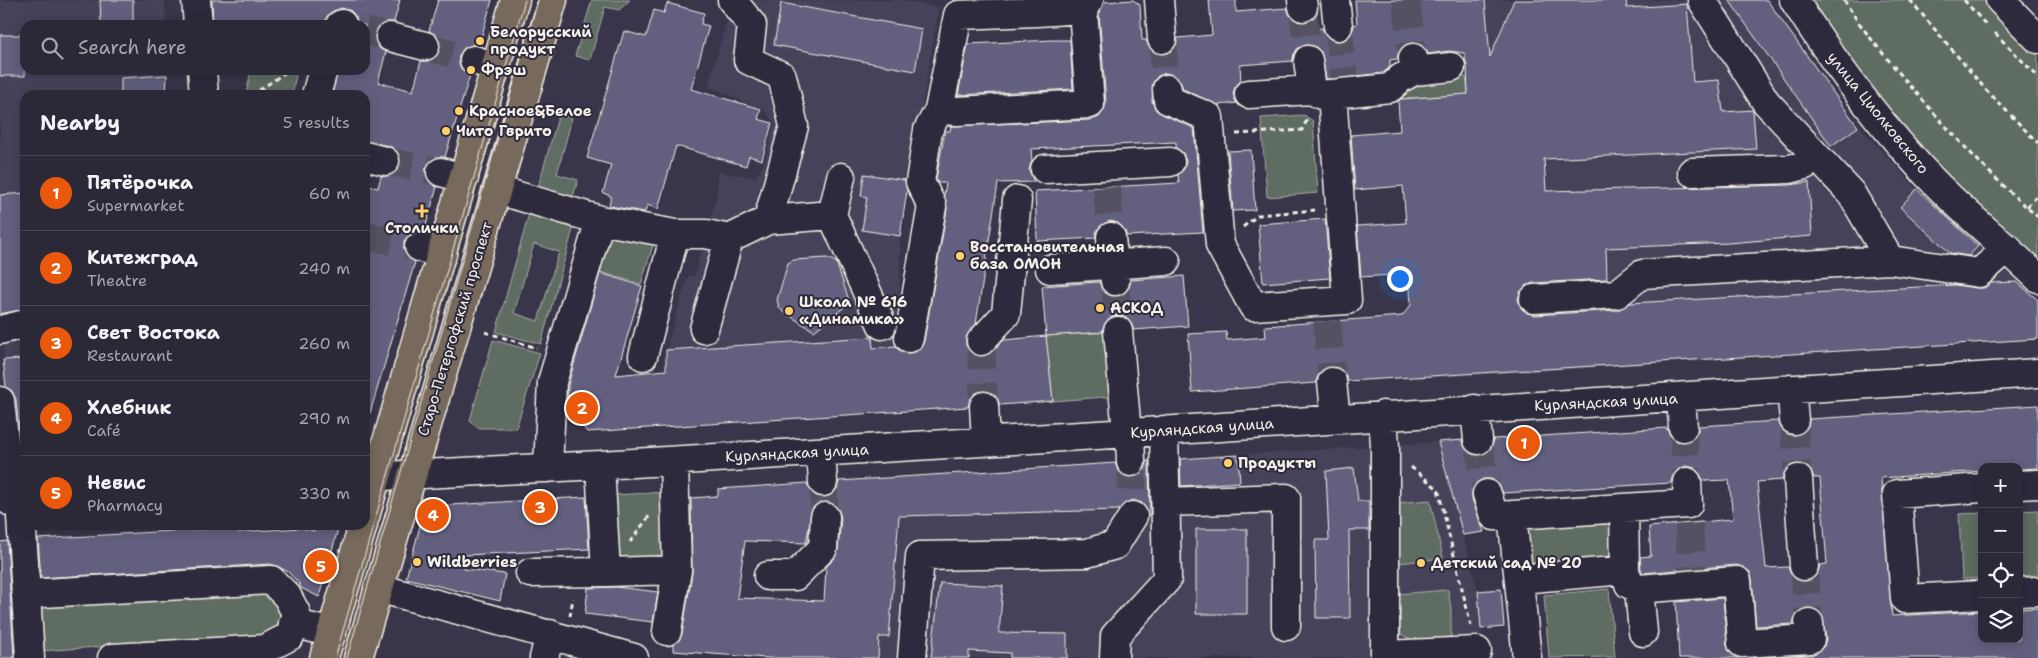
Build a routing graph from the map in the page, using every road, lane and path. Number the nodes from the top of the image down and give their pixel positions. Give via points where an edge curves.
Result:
1 (196, 0) edge
2 (515, 0) edge
3 (553, 0) edge
4 (732, 0) edge
5 (1159, 0) edge
6 (1702, 0) edge
7 (1794, 0) edge
8 (1844, 0) edge
9 (1910, 0) edge
10 (1964, 0) edge
11 (2000, 0) edge
12 (1086, 5) edge
13 (1037, 6) edge
14 (198, 20) edge
15 (390, 38) tunnel mouth
16 (1162, 39) tunnel mouth
17 (2038, 39) edge
18 (425, 46) tunnel mouth
19 (1308, 60) tunnel mouth
20 (1451, 67) dead end
21 (202, 75) edge
22 (282, 75) edge
23 (322, 75) edge
24 (2038, 77) edge
25 (204, 90) edge
26 (259, 90) edge
27 (317, 90) edge
28 (1167, 90) tunnel mouth
29 (1331, 91) junction
30 (1249, 94) dead end
31 (939, 110) junction
32 (1211, 136) junction
33 (2038, 143) edge
34 (1816, 156) junction
35 (1170, 162) dead end
36 (1045, 168) dead end
37 (1692, 172) dead end
38 (841, 177) dead end
39 (497, 190) junction
40 (2038, 195) edge
41 (1017, 200) dead end
42 (2027, 207) junction
43 (1341, 208) junction
44 (832, 215) junction
45 (2038, 217) edge
46 (600, 220) junction
47 (768, 220) junction
48 (675, 234) junction
49 (1111, 237) tunnel mouth
50 (729, 239) junction
51 (1220, 245) junction
52 (2008, 248) junction
53 (1890, 260) junction
54 (1166, 261) dead end
55 (1050, 269) dead end
56 (1114, 273) junction
57 (2038, 278) edge
58 (1534, 299) dead end
59 (20, 325) edge
60 (882, 325) dead end
61 (704, 329) dead end
62 (0, 330) edge
63 (1118, 331) tunnel mouth
64 (486, 332) dead end
65 (910, 338) dead end
66 (981, 341) dead end
67 (560, 355) junction
68 (643, 356) dead end
69 (2038, 373) edge
70 (1332, 382) tunnel mouth
71 (1791, 389) junction
72 (1681, 397) junction
73 (0, 401) edge
74 (984, 406) tunnel mouth
75 (1475, 409) junction
76 (1383, 416) junction
77 (1336, 418) junction
78 (1794, 420) tunnel mouth
79 (1683, 427) tunnel mouth
80 (1164, 430) junction
81 (1128, 433) junction
82 (1478, 440) tunnel mouth
83 (986, 442) junction
84 (1385, 446) junction
85 (821, 452) junction
86 (1131, 462) tunnel mouth
87 (600, 465) junction
88 (548, 468) junction
89 (674, 472) junction
90 (412, 475) junction
91 (371, 477) edge
92 (1798, 479) tunnel mouth
93 (823, 482) tunnel mouth
94 (2038, 484) edge
95 (2023, 485) edge
96 (1978, 488) edge
97 (1487, 494) tunnel mouth
98 (14, 502) edge
99 (1166, 502) junction
100 (1688, 503) dead end
101 (1624, 509) junction
102 (1512, 515) junction
103 (1133, 516) tunnel mouth
104 (825, 517) tunnel mouth
105 (362, 530) edge
106 (1804, 566) tunnel mouth
107 (677, 570) junction
108 (595, 572) junction
109 (530, 573) dead end
110 (768, 576) dead end
111 (1520, 579) junction
112 (1632, 579) junction
113 (378, 588) junction
114 (2038, 591) edge
115 (2023, 592) edge
116 (26, 594) junction
117 (1978, 595) edge
118 (293, 623) junction
119 (1809, 623) tunnel mouth
120 (1286, 626) dead end
121 (667, 631) dead end
122 (1643, 632) dead end
123 (552, 643) edge
124 (328, 646) edge
125 (1477, 650) joint
126 (1385, 657) edge
127 (30, 658) edge
128 (112, 658) edge
129 (358, 658) edge
130 (634, 658) edge
131 (912, 658) edge
132 (1114, 658) edge
133 (1527, 658) edge

1 - 14 street
2 - 91 main road via 485,63 430,251
3 - 39 main road, Старо-Петергофский проспект
4 - 47 street via 752,25 748,60 782,76 794,126
5 - 16 street
6 - 34 street via 1766,102
7 - 52 street, улица Циолковского via 1818,38 1912,159
8 - 42 path via 1874,44 1944,126
9 - 33 path via 1986,90
10 - 24 path
11 - 17 street
12 - 13 street
12 - 31 street via 1090,104
13 - 31 street via 958,15
15 - 18 street
19 - 29 street
20 - 29 street via 1413,64 1390,88
21 - 25 street
22 - 26 path
23 - 27 street
28 - 32 street via 1168,100 1209,117
29 - 30 street
29 - 32 path via 1302,130
29 - 43 street
31 - 65 street via 928,130 920,182 932,206
32 - 51 street
34 - 37 street via 1805,165 1790,168
34 - 53 street via 1851,193
35 - 36 street via 1106,176
38 - 44 street
39 - 46 street
39 - 90 main road, Старо-Петергофский проспект
40 - 42 path
41 - 66 street via 1006,314
42 - 45 path
43 - 51 path via 1258,215
43 - 51 street via 1347,300 1326,312 1253,306
44 - 47 street
44 - 60 street
46 - 48 street
46 - 67 street
47 - 50 street
48 - 50 street via 706,234
48 - 68 street
49 - 56 street
50 - 61 street
52 - 53 street via 1980,273
52 - 57 street, улица Циолковского
53 - 58 street via 1642,274 1617,294
54 - 56 street
55 - 56 street
59 - 62 street
63 - 81 street
64 - 67 path
67 - 88 street via 552,382
69 - 71 street, Курляндская улица
70 - 77 street
71 - 72 street, Курляндская улица
71 - 78 street
72 - 75 street, Курляндская улица
72 - 79 street
73 - 98 street
74 - 83 street
75 - 76 street, Курляндская улица
75 - 82 street
76 - 77 street, Курляндская улица
76 - 84 street
77 - 80 street, Курляндская улица
80 - 81 street, Курляндская улица
80 - 99 street
81 - 83 street, Курляндская улица
81 - 86 street
83 - 85 street, Курляндская улица
84 - 125 path via 1438,489
84 - 126 street
85 - 89 street, Курляндская улица
85 - 93 street
87 - 88 street, Курляндская улица
87 - 89 street, Курляндская улица
87 - 108 street
88 - 90 street, Курляндская улица
89 - 107 street
89 - 108 path via 615,563
90 - 91 street, Курляндская улица
90 - 113 main road, Старо-Петергофский проспект
92 - 106 street
94 - 95 street
96 - 117 street via 1897,494 1905,599
97 - 102 street via 1494,516
98 - 116 street
99 - 120 street via 1286,498
99 - 132 street via 1167,579 1115,636
100 - 101 street
101 - 102 street
101 - 112 street
102 - 111 street
103 - 131 street via 1115,545 1087,554 920,556
104 - 110 street via 823,548 795,576
105 - 124 main road
107 - 108 street
107 - 121 street
108 - 109 street
108 - 123 path via 574,589 571,613
111 - 112 street
111 - 133 street
112 - 119 street via 1736,581 1742,643 1810,639
112 - 122 street
113 - 123 street
113 - 129 main road, Старо-Петергофский проспект
114 - 115 street
116 - 118 street via 271,580 287,596 296,613
116 - 127 street
118 - 124 street
118 - 128 street via 290,636 264,649
123 - 130 street
125 - 126 street

